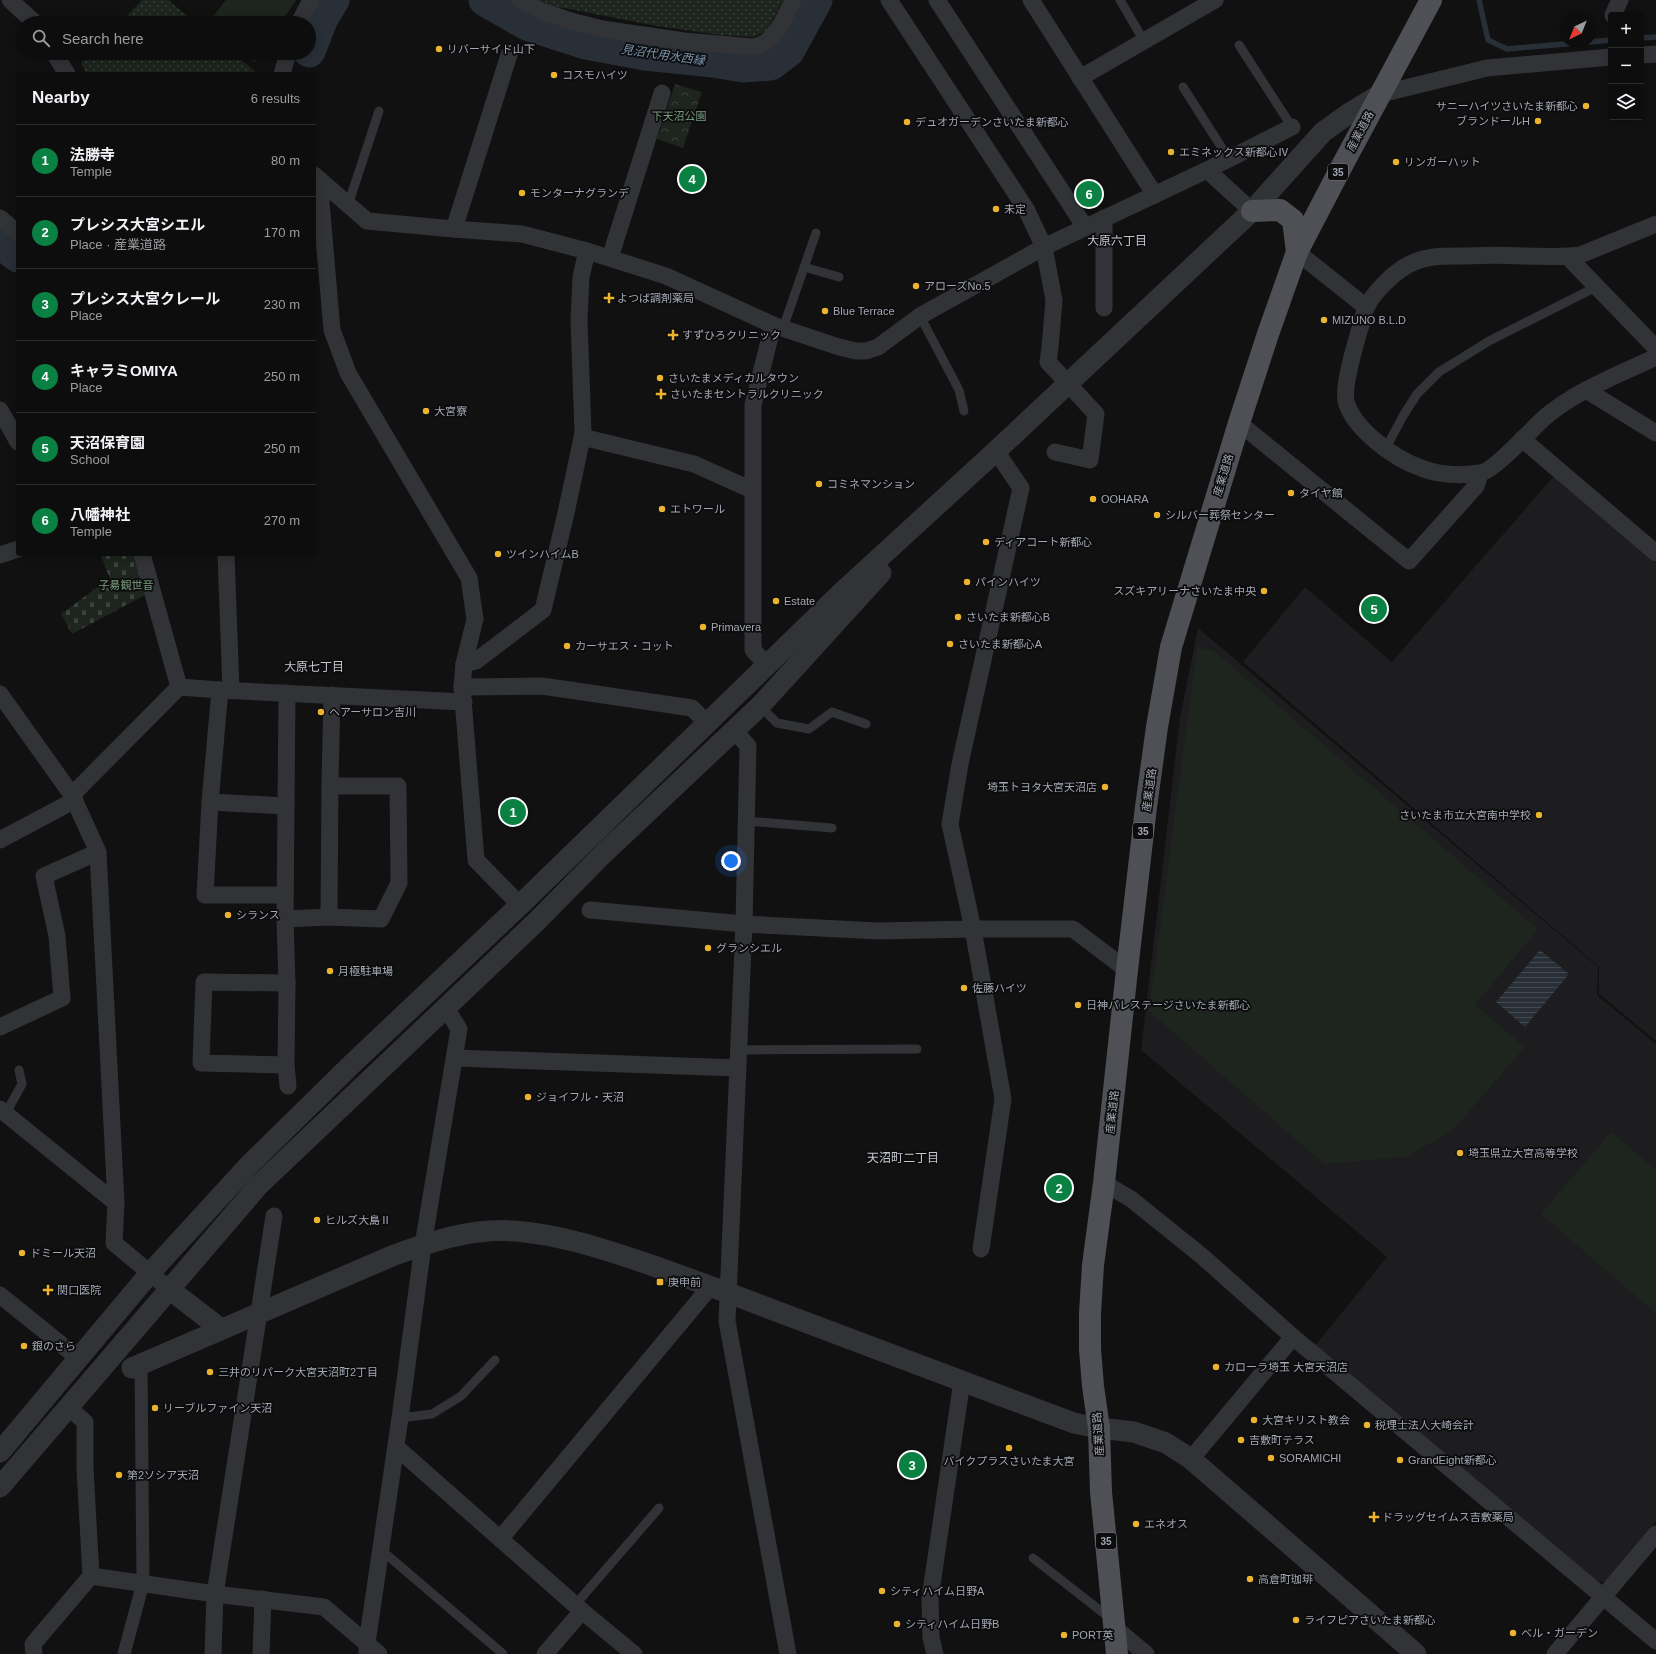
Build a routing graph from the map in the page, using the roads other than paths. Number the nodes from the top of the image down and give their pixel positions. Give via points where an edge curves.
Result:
1 (10, 0) edge
2 (311, 0) edge
3 (520, 0) edge
4 (793, 0) edge
5 (889, 0) edge
6 (1031, 0) edge
7 (1120, 0) edge
8 (1215, 0) edge
9 (1431, 0) edge
10 (1620, 0) edge
11 (942, 2) edge
12 (1196, 5) edge
13 (1614, 12) edge
14 (27, 16) edge
15 (303, 16) edge
16 (1144, 41) junction
17 (1239, 45) dead end
18 (1656, 54) edge
19 (509, 55) dead end
20 (1644, 55) edge
21 (1608, 57) edge
22 (58, 60) edge
23 (286, 60) edge
24 (66, 72) edge
25 (283, 72) edge
26 (1080, 78) junction
27 (1183, 87) dead end
28 (662, 93) dead end
29 (1381, 94) junction
30 (379, 111) dead end
31 (1292, 127) joint
32 (1229, 159) junction
33 (1207, 170) junction
34 (316, 177) edge
35 (1154, 195) junction
36 (348, 204) junction
37 (1252, 211) junction
38 (0, 218) edge
39 (1104, 218) junction
40 (1656, 224) edge
41 (1085, 227) junction
42 (454, 229) junction
43 (16, 231) edge
44 (816, 233) dead end
45 (1044, 247) junction
46 (587, 251) junction
47 (1297, 252) junction
48 (1568, 257) junction
49 (610, 258) junction
50 (804, 267) junction
51 (839, 278) dead end
52 (1596, 287) junction
53 (1104, 308) dead end
54 (1366, 308) junction
55 (920, 316) junction
56 (778, 327) junction
57 (1656, 348) edge
58 (1656, 357) edge
59 (1067, 385) junction
60 (1586, 390) junction
61 (964, 411) dead end
62 (3, 421) edge
63 (1239, 423) junction
64 (1656, 433) edge
65 (582, 437) junction
66 (16, 439) edge
67 (1522, 439) junction
68 (1386, 448) junction
69 (996, 451) junction
70 (1056, 452) dead end
71 (1480, 474) junction
72 (968, 476) junction
73 (752, 490) junction
74 (16, 550) edge
75 (1656, 553) edge
76 (0, 556) edge
77 (143, 556) edge
78 (226, 556) edge
79 (464, 664) junction
80 (767, 665) junction
81 (179, 687) junction
82 (225, 690) junction
83 (287, 693) junction
84 (0, 694) edge
85 (332, 695) junction
86 (463, 695) junction
87 (760, 706) junction
88 (707, 723) junction
89 (866, 724) dead end
90 (734, 730) junction
91 (330, 786) junction
92 (74, 798) junction
93 (210, 802) junction
94 (286, 806) junction
95 (746, 821) junction
96 (832, 828) dead end
97 (0, 840) edge
98 (98, 852) junction
99 (285, 895) junction
100 (520, 905) junction
101 (590, 910) dead end
102 (329, 917) junction
103 (285, 919) junction
104 (744, 924) junction
105 (973, 929) junction
106 (1127, 970) junction
107 (287, 983) junction
108 (446, 1008) junction
109 (0, 1027) edge
110 (917, 1048) dead end
111 (739, 1050) junction
112 (455, 1058) junction
113 (286, 1065) junction
114 (738, 1068) junction
115 (18, 1070) dead end
116 (288, 1086) dead end
117 (3, 1111) edge
118 (1104, 1183) junction
119 (116, 1203) junction
120 (274, 1216) dead end
121 (423, 1245) junction
122 (981, 1249) dead end
123 (150, 1273) junction
124 (169, 1289) junction
125 (720, 1290) junction
126 (0, 1295) edge
127 (258, 1314) junction
128 (221, 1330) junction
129 (1293, 1337) junction
130 (78, 1358) junction
131 (495, 1360) dead end
132 (136, 1366) joint
133 (962, 1381) junction
134 (68, 1407) junction
135 (400, 1418) junction
136 (1099, 1428) junction
137 (396, 1447) junction
138 (0, 1452) edge
139 (1191, 1459) junction
140 (0, 1487) edge
141 (659, 1508) dead end
142 (1656, 1534) edge
143 (500, 1539) junction
144 (380, 1549) junction
145 (1033, 1558) dead end
146 (91, 1576) junction
147 (143, 1583) junction
148 (215, 1594) junction
149 (1603, 1596) junction
150 (263, 1599) junction
151 (579, 1608) junction
152 (1115, 1625) junction
153 (1656, 1641) edge
154 (371, 1650) edge
155 (34, 1654) edge
156 (124, 1654) edge
157 (213, 1654) edge
158 (262, 1654) edge
159 (503, 1654) edge
160 (545, 1654) edge
161 (632, 1654) edge
162 (788, 1654) edge
163 (935, 1654) edge
164 (1117, 1654) edge
165 (1146, 1654) edge
166 (1416, 1654) edge
167 (1555, 1654) edge

1 - 14 street
2 - 15 street
3 - 4 street via 564,19 602,29 752,47 760,46 773,36
5 - 45 street via 1026,209
6 - 26 street
7 - 16 lane
8 - 12 street
9 - 29 main road, 産業道路 / 35
10 - 13 street
11 - 41 street
12 - 16 street
16 - 26 street
17 - 31 lane
18 - 20 street
19 - 42 street
21 - 29 street via 1487,68
22 - 24 street
23 - 25 street
26 - 35 street
27 - 32 lane
28 - 49 street
29 - 37 street via 1323,132
29 - 47 main road, 産業道路 / 35
30 - 36 lane
31 - 32 street
32 - 33 street
33 - 35 street
33 - 37 street
34 - 36 street
34 - 79 street via 332,330 348,373 469,578 475,619
35 - 39 street
36 - 42 street via 367,221
37 - 47 main road via 1280,210 1293,220
37 - 59 street
38 - 43 street
39 - 41 street
39 - 53 street
40 - 48 street via 1580,255
41 - 45 street
42 - 46 street via 522,234
44 - 50 lane
45 - 55 street
45 - 59 street via 1054,300 1048,362
46 - 49 street
46 - 65 street via 581,278
47 - 54 street
47 - 63 main road, 産業道路 / 35
48 - 52 street
48 - 54 street via 1426,257 1407,265 1394,275 1379,289
49 - 56 street via 666,276
50 - 51 lane
50 - 56 lane
52 - 57 street
52 - 68 lane via 1489,341 1440,372 1417,394 1402,416
54 - 68 street via 1348,370 1346,400 1350,412 1361,427
55 - 56 street via 878,348 866,351 839,347
55 - 61 lane via 959,390
56 - 73 street via 753,405
58 - 60 street
59 - 69 street
59 - 70 street via 1096,414 1090,460
60 - 64 street
60 - 67 street via 1560,405
62 - 66 street
63 - 71 street via 1409,561 1476,486
63 - 106 main road, 産業道路 / 35 via 1171,647 1146,807
65 - 73 street via 694,464
65 - 79 street via 543,610 476,661
67 - 71 street via 1494,466
67 - 75 street
68 - 71 street via 1399,458 1422,468 1452,474
69 - 72 street
69 - 105 street via 1021,488 960,764 950,824
72 - 80 street
72 - 87 street
73 - 80 street via 753,650
74 - 76 street
77 - 81 street
78 - 82 street
79 - 86 street
80 - 88 street
81 - 82 street
81 - 92 street
82 - 83 street
82 - 93 street
83 - 85 street
83 - 94 street
84 - 92 street
85 - 86 street
85 - 91 street
86 - 88 street via 542,686 684,706 692,708
86 - 100 street via 476,860
87 - 89 lane via 777,723 809,729 832,712
87 - 90 street
88 - 100 street
90 - 95 street via 748,746
90 - 108 street
91 - 102 street
91 - 102 street via 398,786 399,883 380,920
92 - 97 street
92 - 98 street
93 - 94 street
93 - 99 street via 205,895
94 - 99 street
95 - 96 lane
95 - 104 street
98 - 109 street via 44,876 57,936 62,998
98 - 119 street
99 - 103 street
100 - 123 street via 249,1165
101 - 104 street
102 - 103 street
103 - 107 street
104 - 105 street via 878,931
104 - 111 street
105 - 106 street via 1073,929
105 - 122 street via 1003,1099
106 - 118 main road, 産業道路 / 35
107 - 113 street
107 - 113 street via 204,982 201,1063
108 - 112 street via 459,1029
108 - 124 street via 258,1186
110 - 111 lane
111 - 114 street
112 - 114 street
112 - 121 street
113 - 116 street
114 - 125 street
115 - 117 lane via 22,1084
117 - 119 street
118 - 129 street via 1131,1198 1203,1257
118 - 136 main road, 産業道路 / 35 via 1090,1313 1090,1349
119 - 123 street via 114,1243
120 - 127 street
121 - 125 street via 480,1232 513,1231 542,1234 605,1249
121 - 127 street
121 - 135 street
123 - 124 street
123 - 130 street
124 - 128 street
124 - 134 street
125 - 133 street
125 - 143 street
125 - 162 street
126 - 130 street
127 - 128 street
127 - 148 street
128 - 132 street
129 - 139 street
129 - 149 street
130 - 138 street
131 - 135 lane via 461,1396 432,1414
132 - 147 street
133 - 136 street via 1074,1422
133 - 163 street via 930,1598 931,1638
134 - 140 street
134 - 146 street via 85,1422
135 - 137 street
136 - 139 street via 1140,1435 1166,1443
136 - 152 main road, 産業道路 / 35 via 1101,1492
137 - 143 street
137 - 144 street
139 - 166 street
141 - 151 lane
142 - 149 street
143 - 151 street
144 - 154 street
144 - 159 lane
145 - 152 lane
146 - 147 street
146 - 155 street via 33,1644
147 - 148 street
147 - 156 street
148 - 150 street
148 - 157 street
149 - 153 street
149 - 167 street
150 - 154 street via 324,1607
150 - 158 street
151 - 160 street
151 - 161 street
152 - 164 main road, 産業道路 / 35
152 - 165 street

